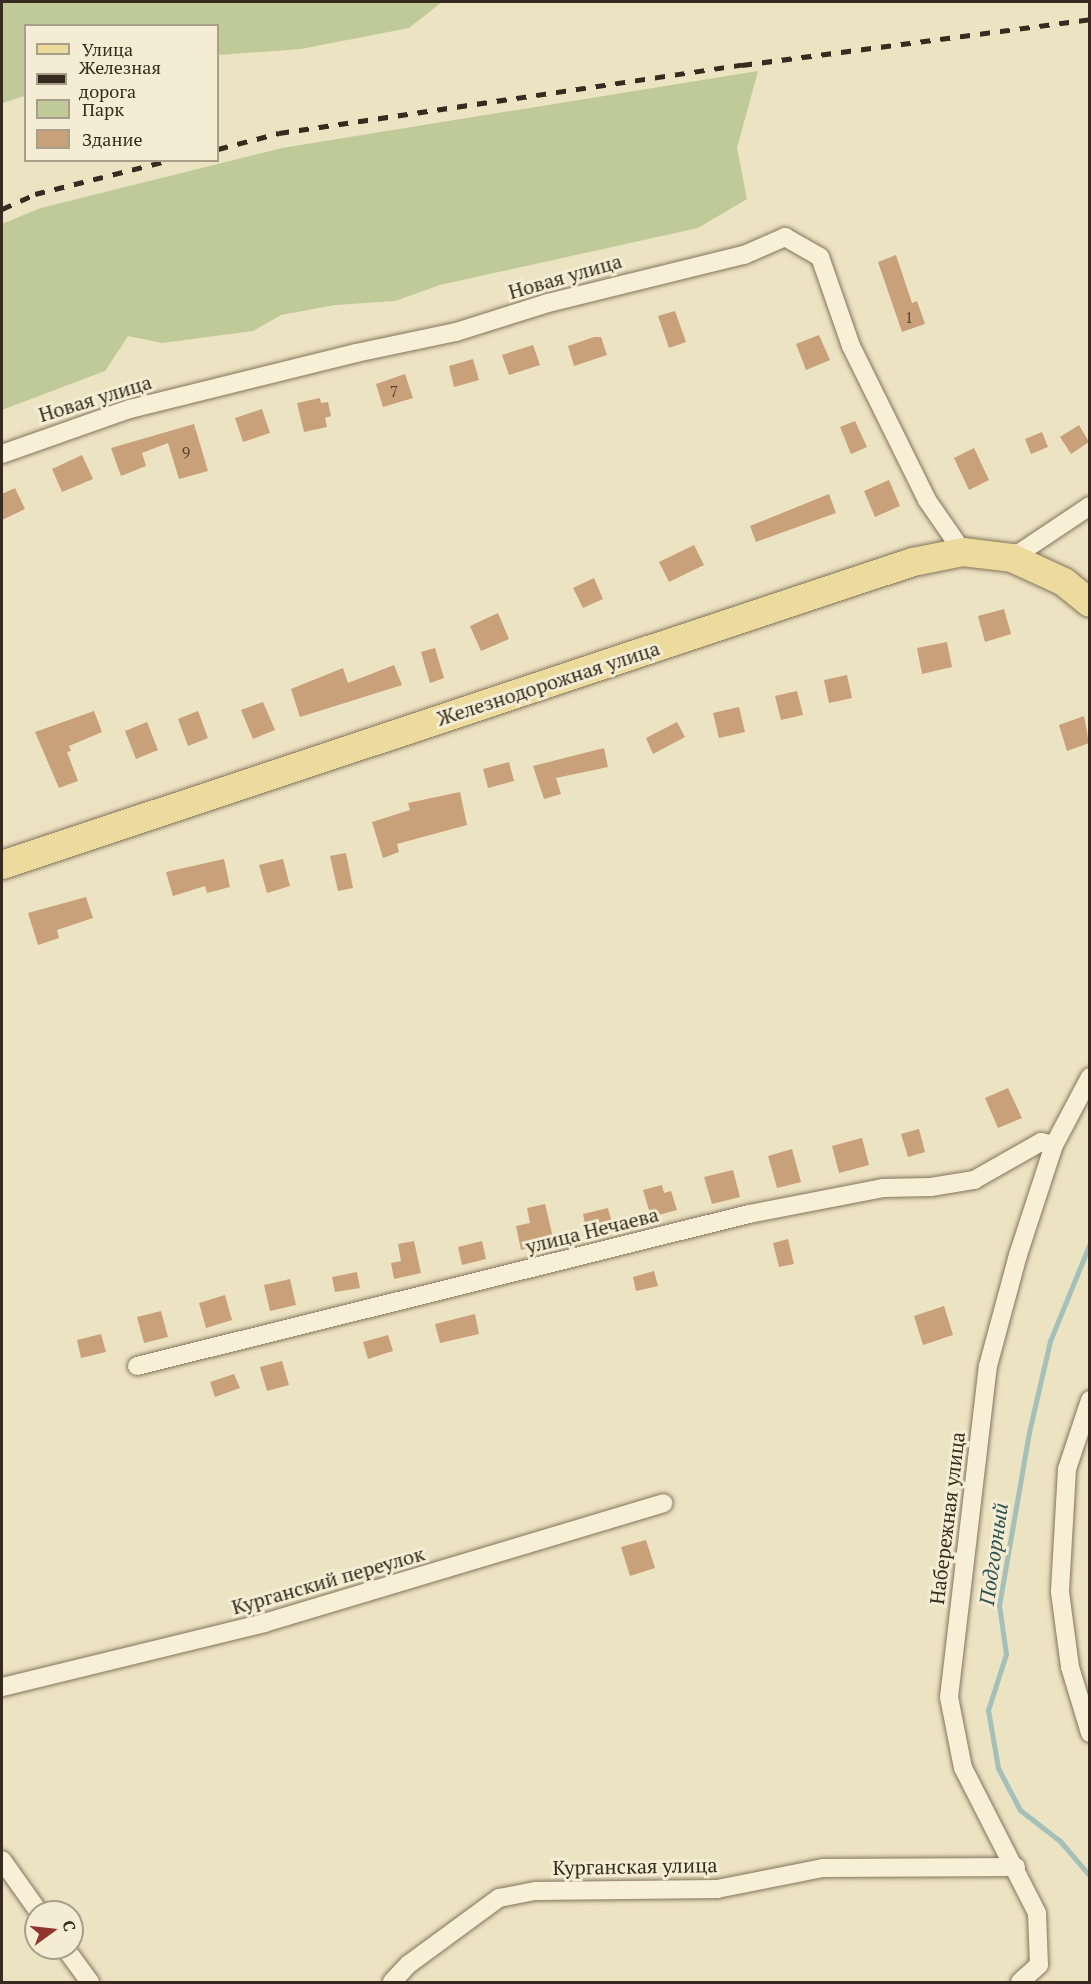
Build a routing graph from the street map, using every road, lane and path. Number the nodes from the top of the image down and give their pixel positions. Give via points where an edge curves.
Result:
1 (2, 454) edge
2 (1089, 506) edge
3 (963, 552) junction
4 (1012, 558) junction
5 (1089, 603) edge
6 (2, 865) edge
7 (1089, 1077) edge
8 (1054, 1145) junction
9 (137, 1366) dead end
10 (1089, 1400) edge
11 (663, 1503) dead end
12 (2, 1687) edge
13 (1089, 1733) edge
14 (2, 1860) edge
15 (1016, 1867) junction
16 (30, 1900) edge
17 (74, 1960) edge
18 (90, 1983) edge
19 (392, 1983) edge
20 (1020, 1983) edge

1 - 3 street, Новая улица via 130,409 456,332 655,274 744,255 785,237 820,257 851,346 927,500
2 - 4 street
3 - 4 main road, Железнодорожная улица
3 - 6 main road, Железнодорожная улица via 914,561
4 - 5 main road, Железнодорожная улица via 1064,582
7 - 8 street, Набережная улица
8 - 9 street, улица Нечаева via 1041,1142 974,1180 931,1188 883,1188 749,1214
8 - 15 street, Набережная улица via 1018,1255 988,1366 949,1697 963,1768
10 - 13 street via 1067,1469 1060,1592 1070,1667
11 - 12 street, Курганский переулок via 264,1623
14 - 16 street
15 - 19 street, Курганская улица via 824,1868 717,1889 536,1891 499,1898 409,1964
15 - 20 street, Набережная улица via 1037,1913 1039,1965
17 - 18 street

